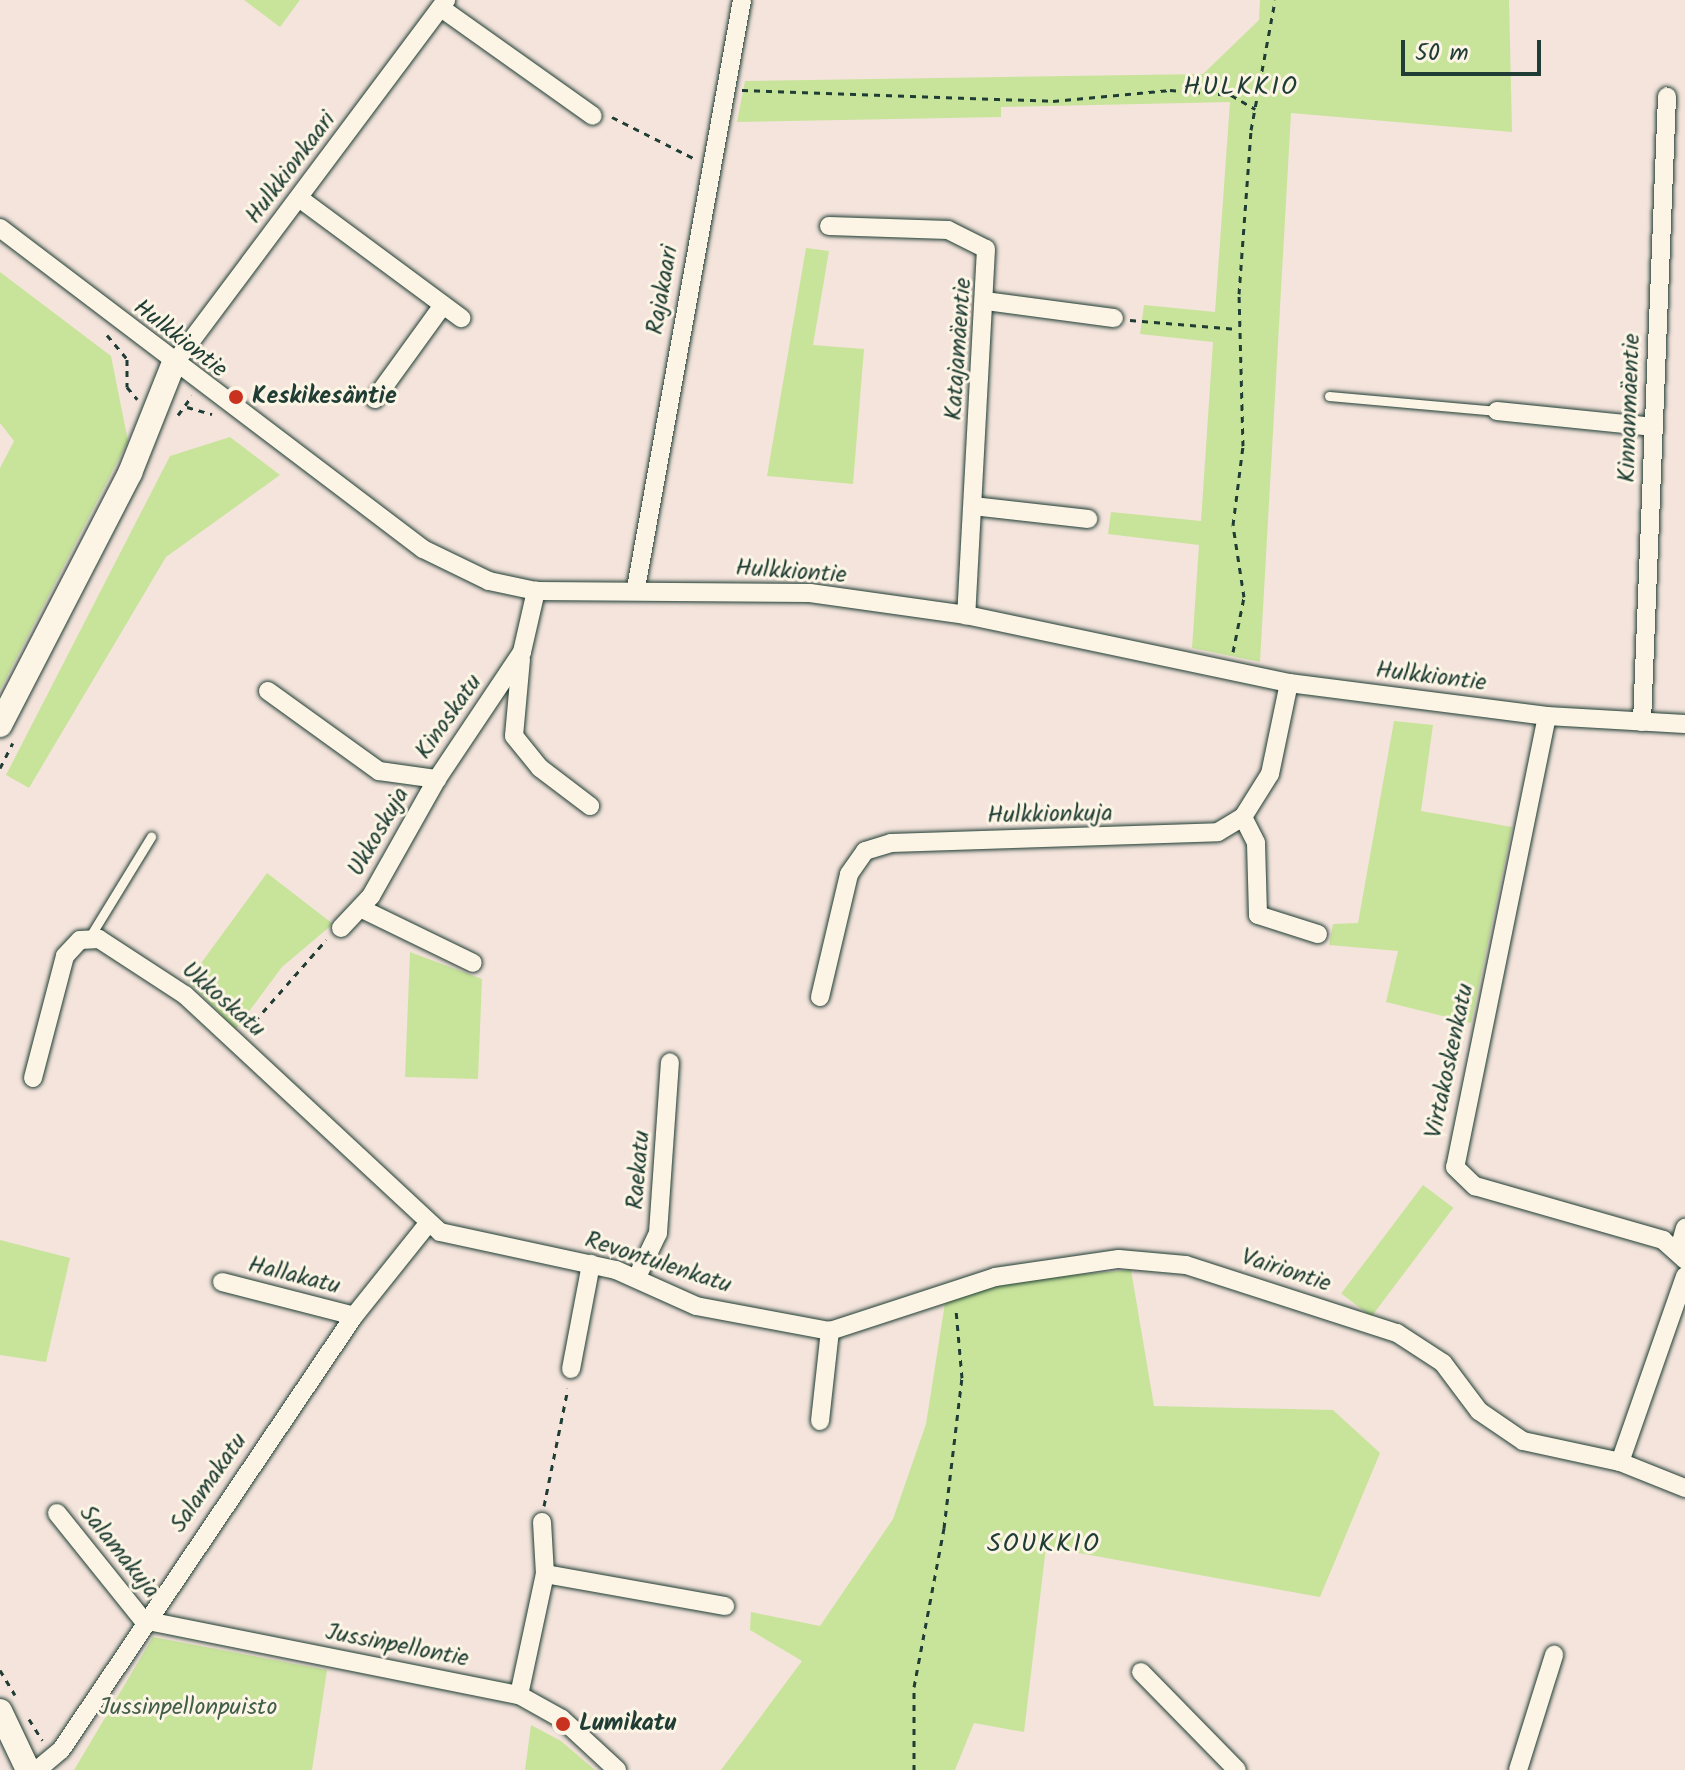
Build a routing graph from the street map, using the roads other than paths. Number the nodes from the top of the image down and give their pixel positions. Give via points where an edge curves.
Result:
1 (742, 0) edge
2 (443, 4) edge
3 (1667, 96) dead end
4 (593, 116) road end
5 (299, 198) junction
6 (829, 226) dead end
7 (0, 228) edge
8 (986, 301) junction
9 (443, 305) junction
10 (461, 318) dead end
11 (1114, 318) road end
12 (173, 365) junction
13 (1329, 396) dead end
14 (375, 399) dead end
15 (1497, 411) joint
16 (1654, 427) junction
17 (973, 506) junction
18 (1088, 519) dead end
19 (636, 588) junction
20 (536, 591) junction
21 (966, 615) junction
22 (522, 652) junction
23 (1289, 683) junction
24 (268, 691) dead end
25 (1547, 716) junction
26 (1642, 722) junction
27 (1685, 724) edge
28 (0, 725) edge
29 (437, 779) junction
30 (590, 806) dead end
31 (1243, 817) junction
32 (151, 837) dead end
33 (362, 909) junction
34 (341, 928) road end
35 (1318, 934) dead end
36 (89, 938) junction
37 (473, 963) dead end
38 (820, 997) dead end
39 (670, 1062) dead end
40 (33, 1078) dead end
41 (426, 1226) junction
42 (1685, 1228) edge
43 (1682, 1255) edge
44 (591, 1264) junction
45 (1685, 1276) edge
46 (637, 1277) junction
47 (222, 1282) dead end
48 (354, 1316) junction
49 (830, 1331) junction
50 (571, 1369) road end
51 (820, 1421) dead end
52 (1620, 1462) junction
53 (1685, 1488) edge
54 (57, 1513) dead end
55 (542, 1522) road end
56 (545, 1574) junction
57 (725, 1606) dead end
58 (143, 1620) junction
59 (1554, 1655) dead end
60 (1141, 1672) dead end
61 (519, 1695) junction
62 (0, 1711) edge
63 (28, 1770) edge
64 (37, 1770) edge
65 (617, 1770) edge
66 (1237, 1770) edge
67 (1518, 1770) edge

1 - 19 street, Rajakaari
2 - 4 street
2 - 5 street, Hulkkionkaari
3 - 16 street, Kinnanmäentie
5 - 9 street
5 - 12 street, Hulkkionkaari
6 - 8 street, Katajamäentie via 948,230 975,239 988,261
7 - 12 street, Hulkkiontie
8 - 11 street
8 - 17 street, Katajamäentie
9 - 10 street
9 - 14 street
12 - 20 street, Hulkkiontie via 445,564
12 - 28 street via 130,473
13 - 15 lane
15 - 16 street
16 - 26 street, Kinnanmäentie
17 - 18 street
17 - 21 street, Katajamäentie
19 - 20 street, Hulkkiontie
19 - 21 street, Hulkkiontie via 810,593
20 - 22 street, Kinoskatu
21 - 23 street, Hulkkiontie
22 - 29 street, Kinoskatu
22 - 30 street via 514,736 540,768
23 - 25 street, Hulkkiontie
23 - 31 street via 1276,758
24 - 29 street, Kinoskatu via 379,771
25 - 26 street, Hulkkiontie
25 - 43 street, Virtakoskenkatu via 1455,1167 1475,1186
26 - 27 street, Hulkkiontie
29 - 33 street, Ukkoskuja
31 - 35 street via 1256,843 1258,915
31 - 38 street, Hulkkionkuja via 1204,835 877,844 849,874
32 - 36 lane
33 - 34 street, Ukkoskuja
33 - 37 street, Ukkoskuja
36 - 40 street via 65,956
36 - 41 street, Ukkoskatu via 168,982
39 - 46 street, Raekatu via 658,1233
41 - 44 street, Revontulenkatu
41 - 48 street, Salamakatu
42 - 43 street
44 - 46 street, Revontulenkatu
44 - 50 street
45 - 52 street
46 - 49 street, Revontulenkatu via 696,1306
47 - 48 street, Hallakatu
48 - 58 street, Salamakatu
49 - 51 street
49 - 52 street, Vairiontie via 954,1286 1119,1259 1186,1265 1397,1333 1443,1363 1479,1411 1507,1433
52 - 53 street, Vairiontie
54 - 58 street, Salamakuja
55 - 56 street
56 - 57 street
56 - 61 street
58 - 61 street, Jussinpellontie
58 - 64 street, Salamakatu via 61,1750
59 - 67 street
60 - 66 street
61 - 65 street, Jussinpellontie via 562,1719
62 - 63 street

